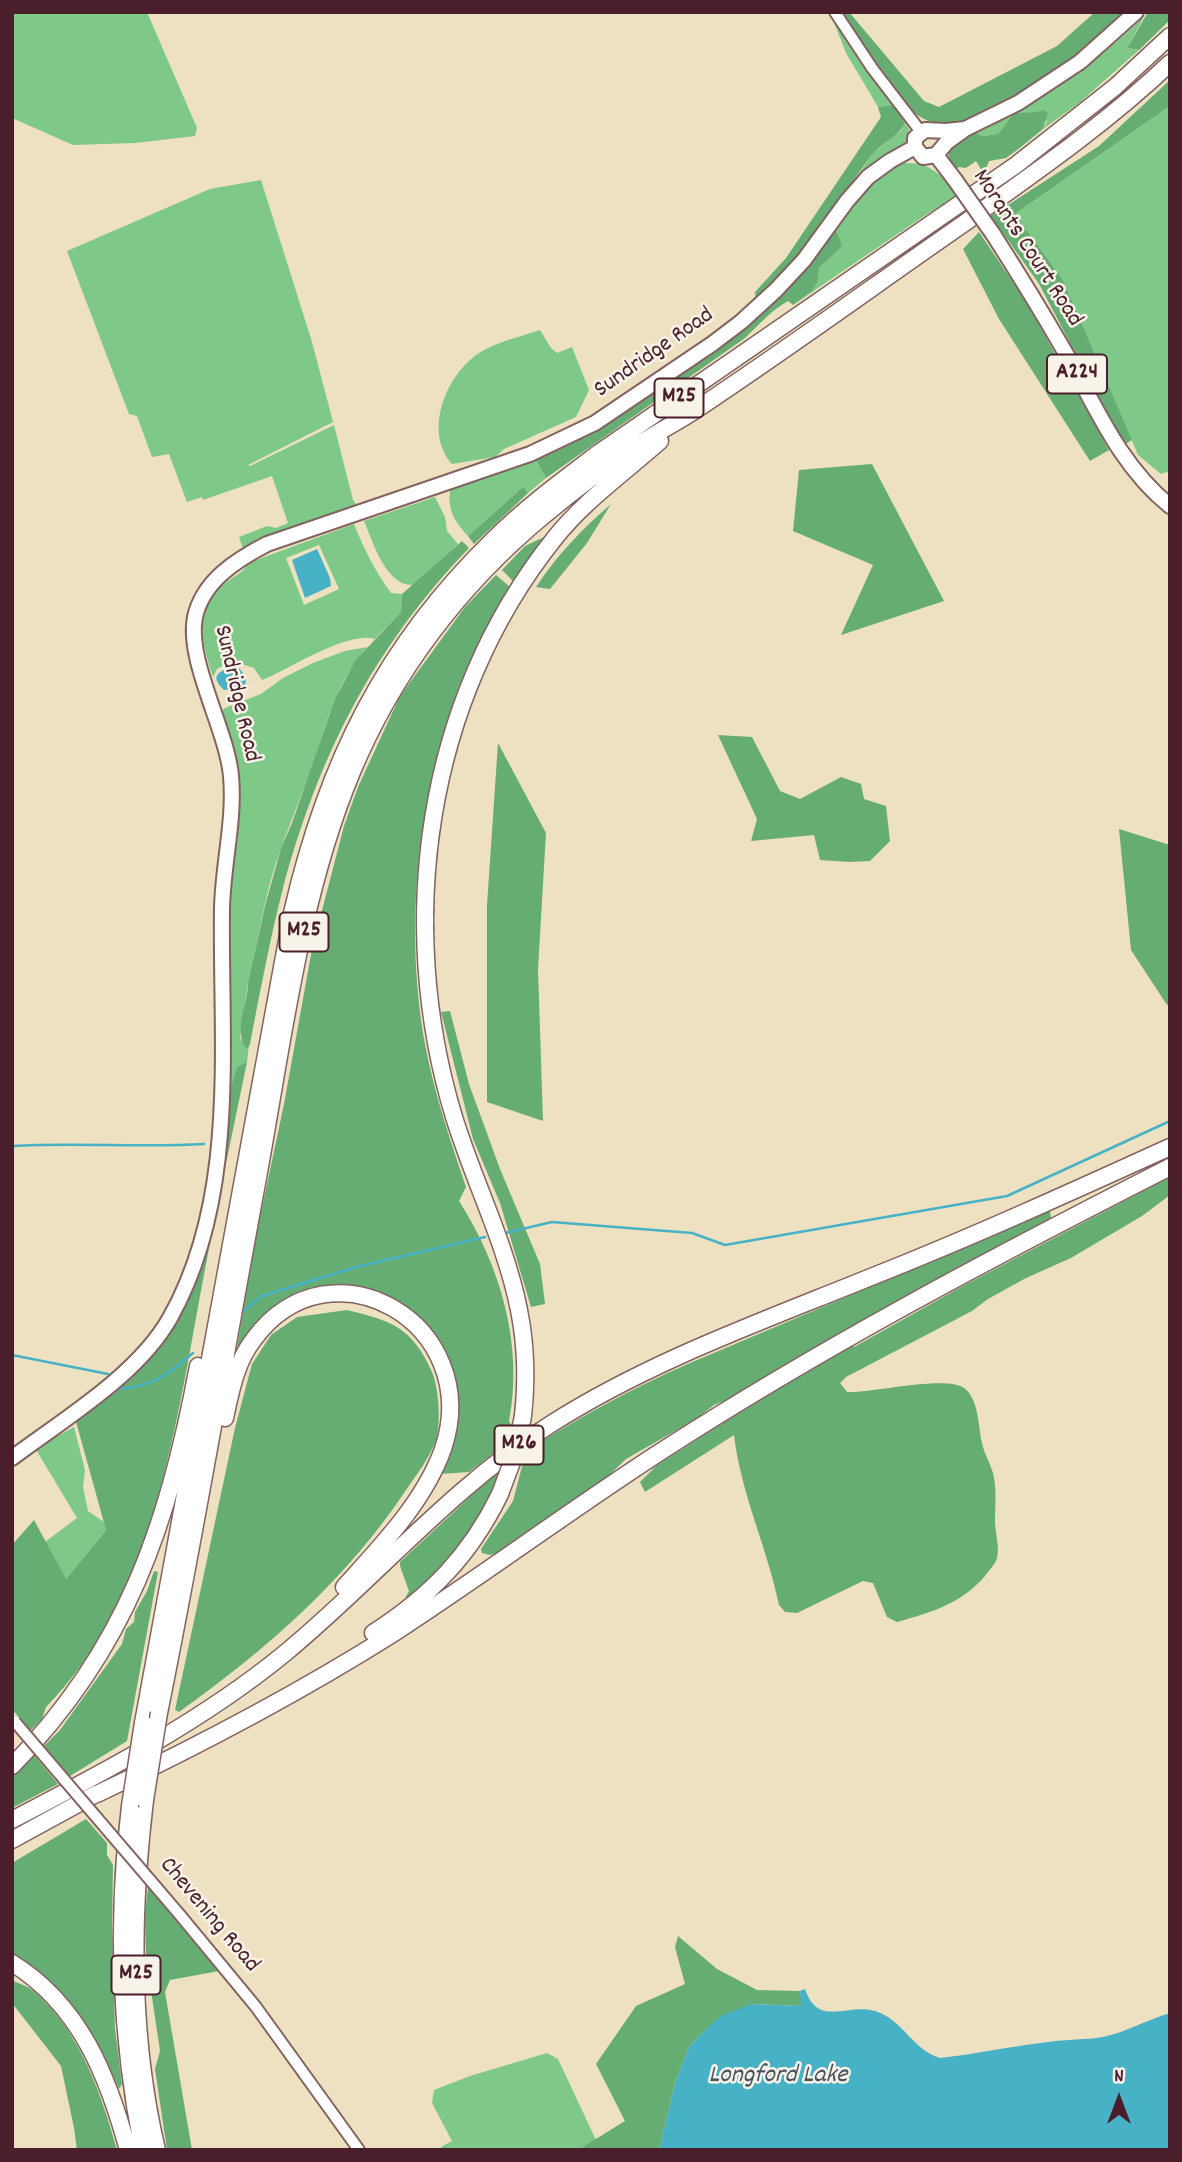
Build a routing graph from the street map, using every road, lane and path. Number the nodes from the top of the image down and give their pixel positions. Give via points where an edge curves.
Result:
1 (835, 12) edge
2 (1136, 12) edge
3 (1170, 36) edge
4 (1170, 63) edge
5 (965, 128) junction
6 (927, 131) junction
7 (915, 147) junction
8 (939, 151) junction
9 (690, 414) junction
10 (1170, 506) edge
11 (262, 1069) junction
12 (1170, 1147) edge
13 (1170, 1167) edge
14 (12, 1458) edge
15 (184, 1591) junction
16 (286, 1653) junction
17 (13, 1720) edge
18 (12, 1766) edge
19 (97, 1794) junction
20 (137, 1803) junction
21 (12, 1820) edge
22 (12, 1840) edge
23 (12, 1963) edge
24 (128, 2150) edge
25 (143, 2150) edge
26 (158, 2150) edge
27 (359, 2150) edge

1 - 6 street via 872,68
2 - 5 main road via 1099,47 1044,87
3 - 11 highway, M25 via 1104,96 1004,173 567,477 502,531 455,580 393,660 334,772 299,881
4 - 9 highway, M25 via 1036,173
5 - 6 main road
5 - 8 main road
6 - 7 main road via 915,138
6 - 8 main road via 941,139
7 - 8 main road via 923,157
7 - 14 main road, Sundridge Road via 868,177 804,260 741,322 595,423 530,454 267,544 231,565 202,597 194,636 228,755 232,797 222,907 218,1144 204,1231 184,1291 158,1337 116,1380
8 - 10 main road, Morants Court Road / A224, bridge via 1030,290 1118,449 1145,484
9 - 15 highway, M25 via 586,482 489,566 413,659 353,768 322,857 303,937
9 - 19 highway, M25, bridge via 579,512 521,587 488,645 463,704 444,764 432,825 424,928 430,1010 452,1112 519,1308 526,1361 523,1416 500,1494 462,1556 404,1612
11 - 18 highway, M25 via 243,1140 181,1449 156,1539 103,1651 47,1728
11 - 20 highway, M25, bridge via 143,1723
12 - 16 highway, M26 via 677,1357 579,1406 457,1494
13 - 19 highway via 788,1373 657,1454 366,1650
15 - 16 highway, M25 via 231,1388 253,1340 283,1311 323,1296 365,1297 394,1308 426,1335 446,1373 450,1415 443,1449 402,1520
15 - 20 highway, M25, bridge
16 - 21 highway, M25 via 197,1717
17 - 27 street, Chevening Road, bridge via 256,2007
19 - 22 highway, M25
20 - 25 highway, M25 via 122,1889 122,1980 127,2051
20 - 26 highway, M25 via 136,1979
23 - 24 highway via 42,1984 76,2023 105,2078

